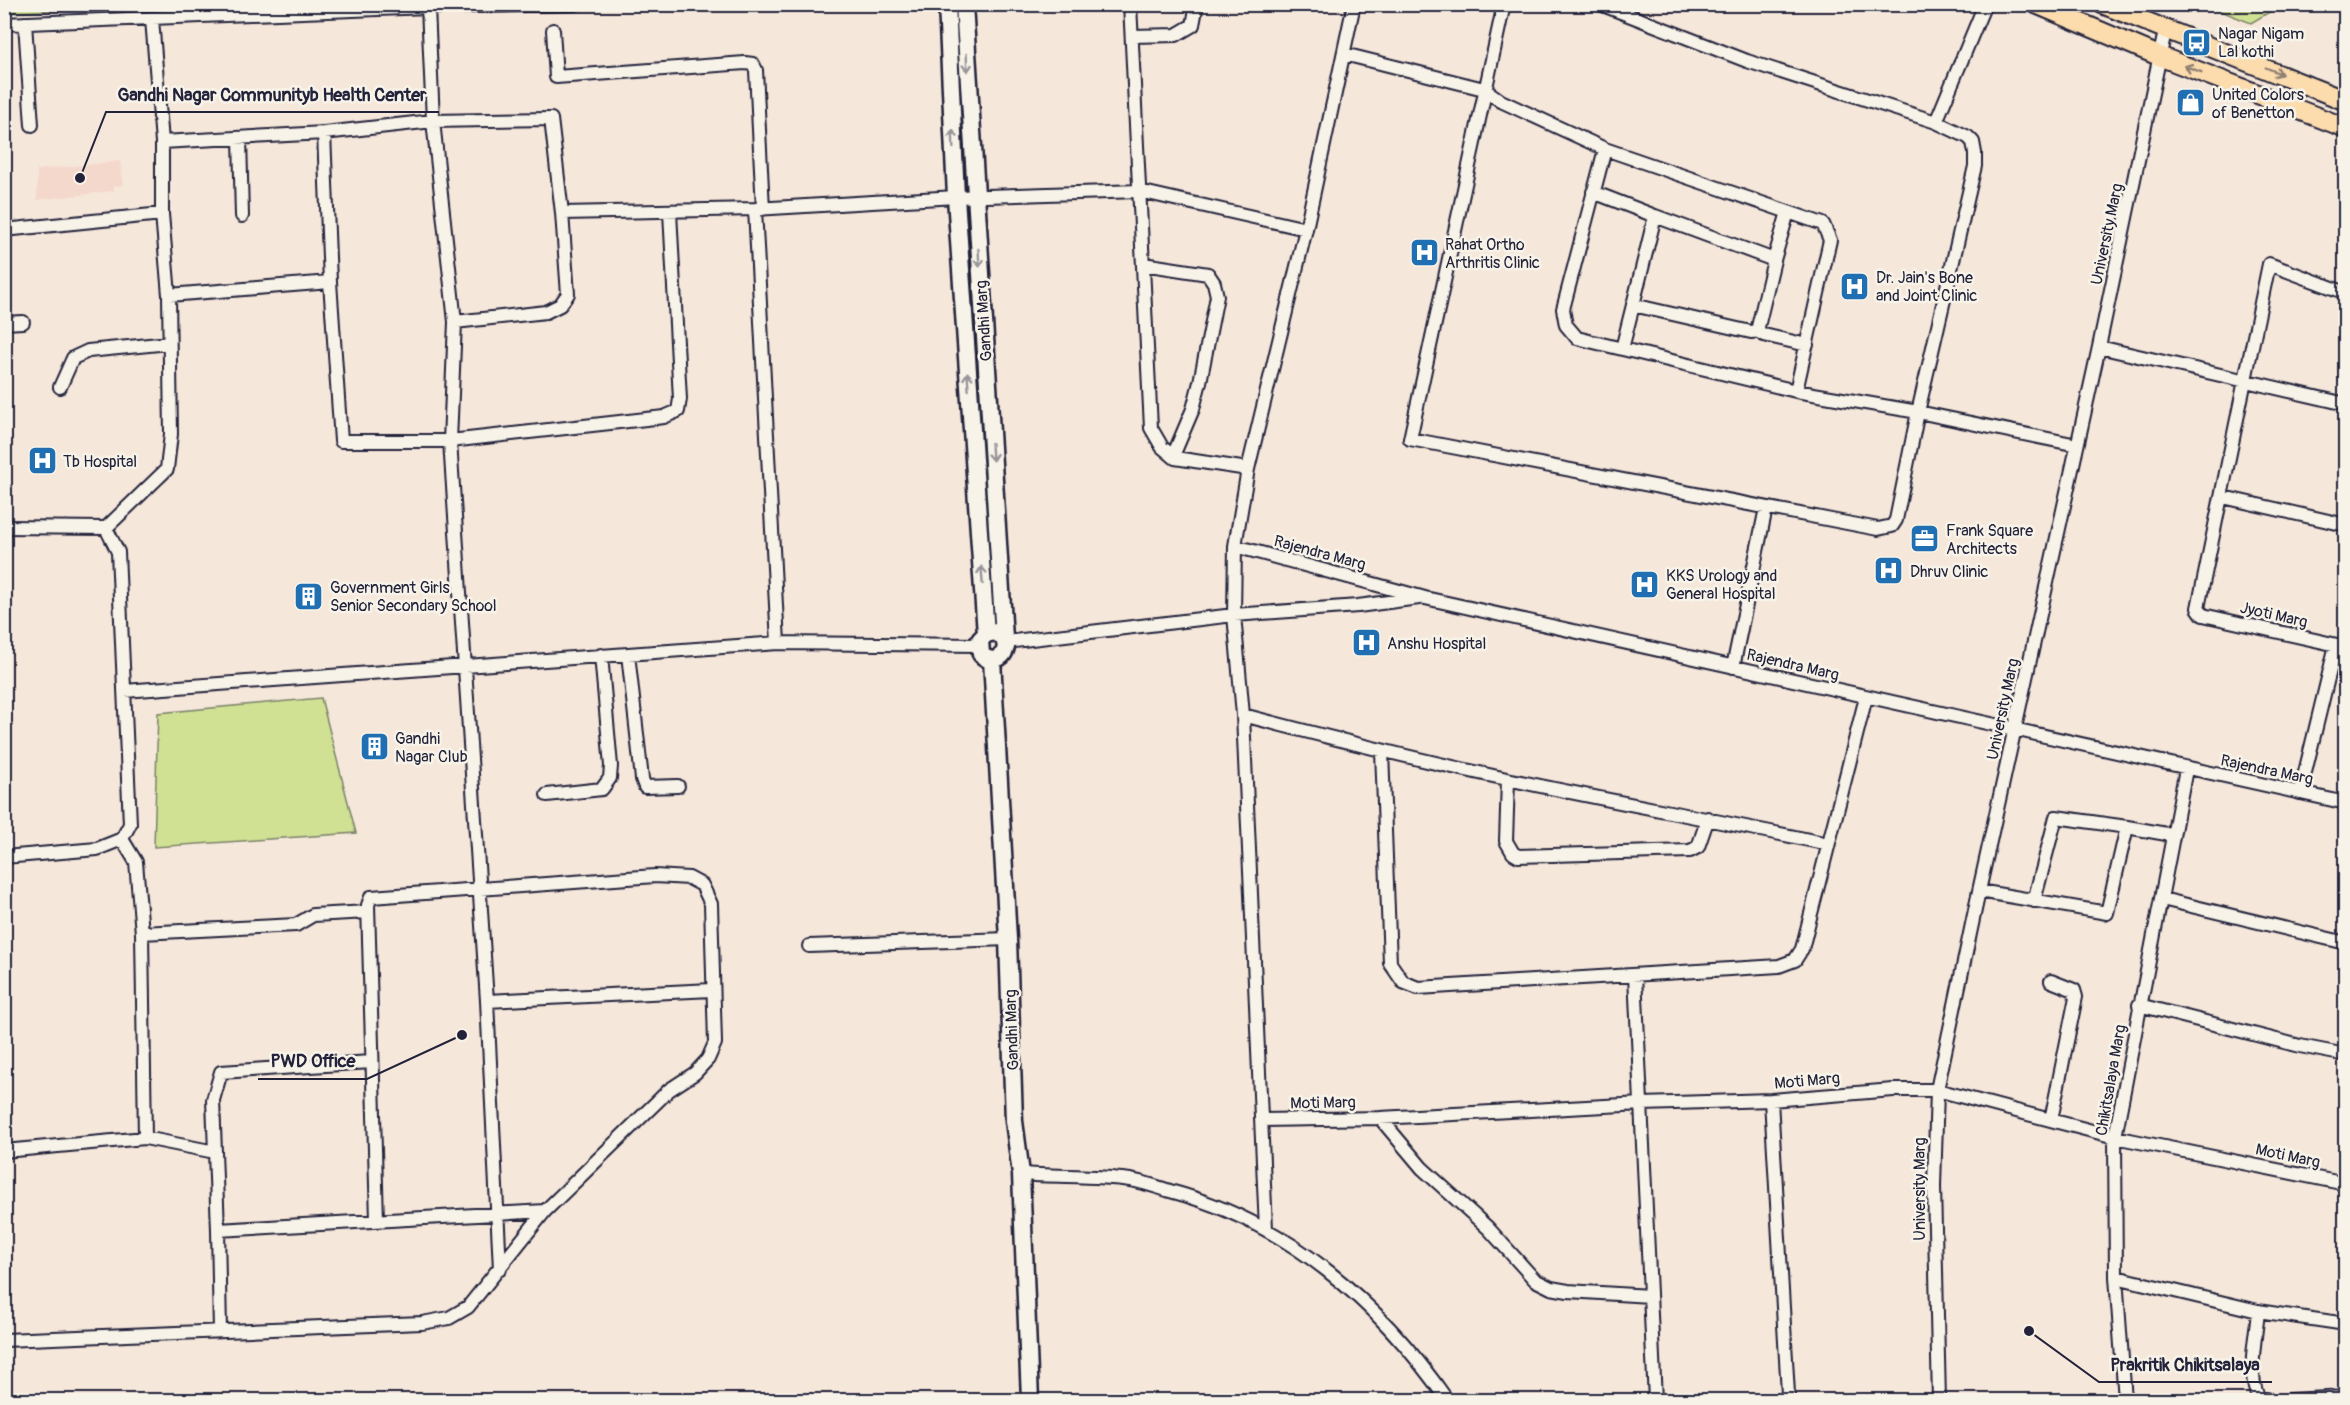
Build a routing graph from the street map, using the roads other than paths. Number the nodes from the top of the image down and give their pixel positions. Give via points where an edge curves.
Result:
1 (576, 4) edge
2 (947, 4) edge
3 (964, 4) edge
4 (1130, 4) edge
5 (1197, 4) edge
6 (1354, 4) edge
7 (1504, 4) edge
8 (1600, 4) edge
9 (1985, 4) edge
10 (2036, 4) edge
11 (2102, 4) edge
12 (541, 6) edge
13 (428, 7) junction
14 (152, 19) junction
15 (25, 23) junction
16 (4, 24) edge
17 (554, 30) dead end
18 (2165, 30) junction
19 (1132, 36) junction
20 (1344, 54) junction
21 (2159, 56) junction
22 (1484, 89) junction
23 (2346, 101) edge
24 (434, 121) junction
25 (1936, 122) junction
26 (33, 125) dead end
27 (2346, 128) edge
28 (324, 133) junction
29 (240, 138) junction
30 (162, 142) junction
31 (1605, 149) junction
32 (1139, 191) junction
33 (1593, 192) junction
34 (956, 197) junction
35 (975, 197) junction
36 (759, 209) junction
37 (670, 212) junction
38 (1788, 212) junction
39 (162, 213) junction
40 (562, 213) junction
41 (242, 216) dead end
42 (1655, 216) junction
43 (1306, 229) junction
44 (4, 230) edge
45 (1774, 260) junction
46 (1143, 264) junction
47 (330, 282) junction
48 (2346, 293) edge
49 (169, 295) junction
50 (1633, 305) junction
51 (23, 322) dead end
52 (455, 322) junction
53 (4, 323) edge
54 (1757, 331) junction
55 (169, 343) junction
56 (1807, 345) junction
57 (2099, 347) junction
58 (1622, 349) junction
59 (2246, 381) junction
60 (60, 387) dead end
61 (1796, 391) junction
62 (2346, 404) edge
63 (1918, 412) junction
64 (450, 441) junction
65 (2078, 445) junction
66 (1173, 456) junction
67 (1248, 469) junction
68 (2223, 497) junction
69 (1766, 508) junction
70 (2346, 525) edge
71 (4, 527) edge
72 (106, 528) junction
73 (1235, 546) junction
74 (1425, 598) junction
75 (1234, 615) junction
76 (982, 639) junction
77 (1005, 640) junction
78 (778, 643) junction
79 (2341, 646) edge
80 (628, 654) junction
81 (601, 655) junction
82 (992, 660) junction
83 (464, 665) junction
84 (1733, 667) junction
85 (124, 691) junction
86 (1866, 697) junction
87 (1243, 715) junction
88 (2014, 730) junction
89 (1382, 751) junction
90 (2186, 769) junction
91 (1508, 780) junction
92 (678, 786) dead end
93 (2300, 792) junction
94 (547, 795) dead end
95 (2346, 803) edge
96 (1708, 818) junction
97 (2127, 827) junction
98 (2172, 835) junction
99 (122, 839) junction
100 (1828, 844) junction
101 (4, 857) edge
102 (480, 888) junction
103 (1979, 891) junction
104 (2162, 899) junction
105 (2034, 901) junction
106 (368, 912) junction
107 (142, 933) junction
108 (1008, 939) junction
109 (2346, 943) edge
110 (809, 946) dead end
111 (1635, 975) junction
112 (2051, 981) dead end
113 (712, 990) junction
114 (487, 1001) junction
115 (2139, 1005) junction
116 (2346, 1054) edge
117 (371, 1062) junction
118 (1937, 1090) junction
119 (1771, 1100) junction
120 (1642, 1104) junction
121 (1380, 1118) junction
122 (1261, 1120) junction
123 (2051, 1120) junction
124 (2115, 1137) junction
125 (146, 1138) junction
126 (4, 1151) edge
127 (214, 1152) junction
128 (1021, 1174) junction
129 (2346, 1184) edge
130 (545, 1211) junction
131 (496, 1213) junction
132 (377, 1220) junction
133 (1266, 1229) junction
134 (218, 1230) junction
135 (500, 1269) junction
136 (2116, 1276) junction
137 (1650, 1296) junction
138 (2258, 1311) junction
139 (2346, 1324) edge
140 (220, 1331) junction
141 (4, 1340) edge
142 (2346, 1397) edge
143 (1030, 1401) edge
144 (1447, 1401) edge
145 (1656, 1401) edge
146 (1784, 1401) edge
147 (1939, 1401) edge
148 (2125, 1401) edge
149 (2270, 1401) edge
150 (2289, 1401) edge

1 - 12 street
34 -> 2 main road
3 -> 35 main road, Gandhi Marg
4 - 19 street
5 - 19 street via 1193,25 1176,35
6 - 20 street
7 - 22 street
8 - 25 street via 1747,61
9 - 25 street
10 - 21 main road
11 - 18 main road
12 - 13 street
13 - 14 street
13 - 24 street
14 - 15 street
14 - 30 street
15 - 16 street
15 - 26 street
17 - 36 street via 556,77 753,64
18 - 21 street, University Marg
18 -> 23 main road
19 - 32 street
20 - 22 street
20 - 43 street
27 -> 21 main road
21 - 57 street, University Marg
22 - 31 street
22 - 69 street via 1410,439
24 - 28 street
24 - 40 street via 551,119
24 - 52 street
25 - 63 street via 1973,142 1975,166
28 - 29 street
28 - 47 street
29 - 30 street
29 - 41 street
30 - 39 street
31 - 33 street
31 - 38 street
32 - 35 street
32 - 43 street
32 - 46 street
33 - 42 street
33 - 58 street via 1563,309 1566,325 1577,338
34 - 35 street
34 - 36 street
76 -> 34 main road
35 -> 77 main road, Gandhi Marg
36 - 37 street
36 - 78 street
37 - 40 street
37 - 64 street via 678,411 664,417
38 - 45 street
38 - 56 street via 1822,224 1830,240
39 - 44 street
39 - 49 street
40 - 52 street via 568,294 560,305 546,312
42 - 45 street
42 - 50 street
43 - 67 street
45 - 54 street
46 - 66 street via 1151,428 1162,447
46 - 66 street via 1208,274 1217,296 1193,409
47 - 49 street
47 - 64 street via 341,441
48 - 59 street via 2269,264
49 - 55 street
50 - 54 street
50 - 58 street
51 - 53 street
52 - 64 street
54 - 56 street
55 - 60 street via 88,351 73,358
55 - 72 street via 171,434 167,469
56 - 61 street
57 - 59 street
57 - 65 street, University Marg
58 - 61 street
59 - 62 street
59 - 68 street
61 - 63 street
63 - 65 street
63 - 69 street via 1892,526 1878,529
64 - 83 street
65 - 88 street, University Marg
66 - 67 street
67 - 73 street
68 - 70 street
68 - 79 street, Jyoti Marg via 2198,608 2203,615
69 - 84 street
71 - 72 street
72 - 85 street via 118,552
73 - 74 street, Rajendra Marg
73 - 75 street
74 - 75 street
74 - 84 street, Rajendra Marg
75 - 77 street
75 - 87 street
76 - 77 main road via 996,632
76 - 78 street
76 - 82 main road via 981,654
77 - 82 main road via 1002,656
78 - 80 street
79 - 93 street
80 - 81 street
80 - 92 street via 645,787
81 - 83 street
81 - 94 street via 610,778 602,789
82 - 108 main road, Gandhi Marg
83 - 85 street
83 - 102 street
84 - 86 street, Rajendra Marg
85 - 99 street via 130,824
86 - 88 street, Rajendra Marg
86 - 100 street
87 - 89 street
87 - 122 street
88 - 90 street, Rajendra Marg
88 - 103 street, University Marg
89 - 91 street
89 - 111 street via 1390,963 1403,982 1418,988
90 - 93 street, Rajendra Marg
90 - 98 street, Chikitsalaya Marg
91 - 96 street
91 - 96 street via 1506,842 1518,856 1690,851 1698,847
93 - 95 street, Rajendra Marg
96 - 100 street
97 - 98 street
97 - 105 street via 2056,817
97 - 105 street via 2107,913
98 - 104 street, Chikitsalaya Marg
99 - 101 street via 97,849
99 - 107 street via 136,862
100 - 111 street via 1802,949 1795,960 1779,966
102 - 106 street via 371,897
102 - 113 street via 655,876 689,878 702,885 711,904
102 - 114 street
103 - 105 street
103 - 118 street, University Marg
104 - 109 street
104 - 115 street, Chikitsalaya Marg
106 - 107 street via 313,915 296,925
106 - 117 street
107 - 125 street
108 - 110 street
108 - 128 main road, Gandhi Marg via 1014,1121
111 - 120 street
112 - 123 street via 2074,990 2076,997
113 - 114 street
113 - 130 street via 715,1043 708,1059 669,1090
114 - 131 street
115 - 116 street
115 - 124 street, Chikitsalaya Marg
117 - 127 street via 222,1072 213,1100
117 - 132 street
118 - 119 street, Moti Marg
118 - 123 street, Moti Marg
118 - 147 street, University Marg
119 - 120 street, Moti Marg
119 - 146 street via 1788,1394
120 - 121 street, Moti Marg
120 - 137 street
121 - 122 street, Moti Marg
121 - 137 street via 1422,1167 1488,1228 1535,1280 1568,1291
122 - 133 street
123 - 124 street, Moti Marg
124 - 129 street, Moti Marg
124 - 136 street, Chikitsalaya Marg
125 - 126 street
125 - 127 street
127 - 134 street
128 - 133 street via 1131,1180 1202,1199
128 - 143 main road, Gandhi Marg
130 - 131 street
130 - 135 street
131 - 132 street
131 - 135 street
132 - 134 street
133 - 144 street via 1318,1262 1379,1315
134 - 140 street
135 - 140 street via 468,1307 449,1318 422,1323
136 - 138 street
136 - 148 street, Chikitsalaya Marg
137 - 145 street
138 - 139 street
138 - 149 street via 2254,1388 2258,1397
140 - 141 street
142 - 150 street

